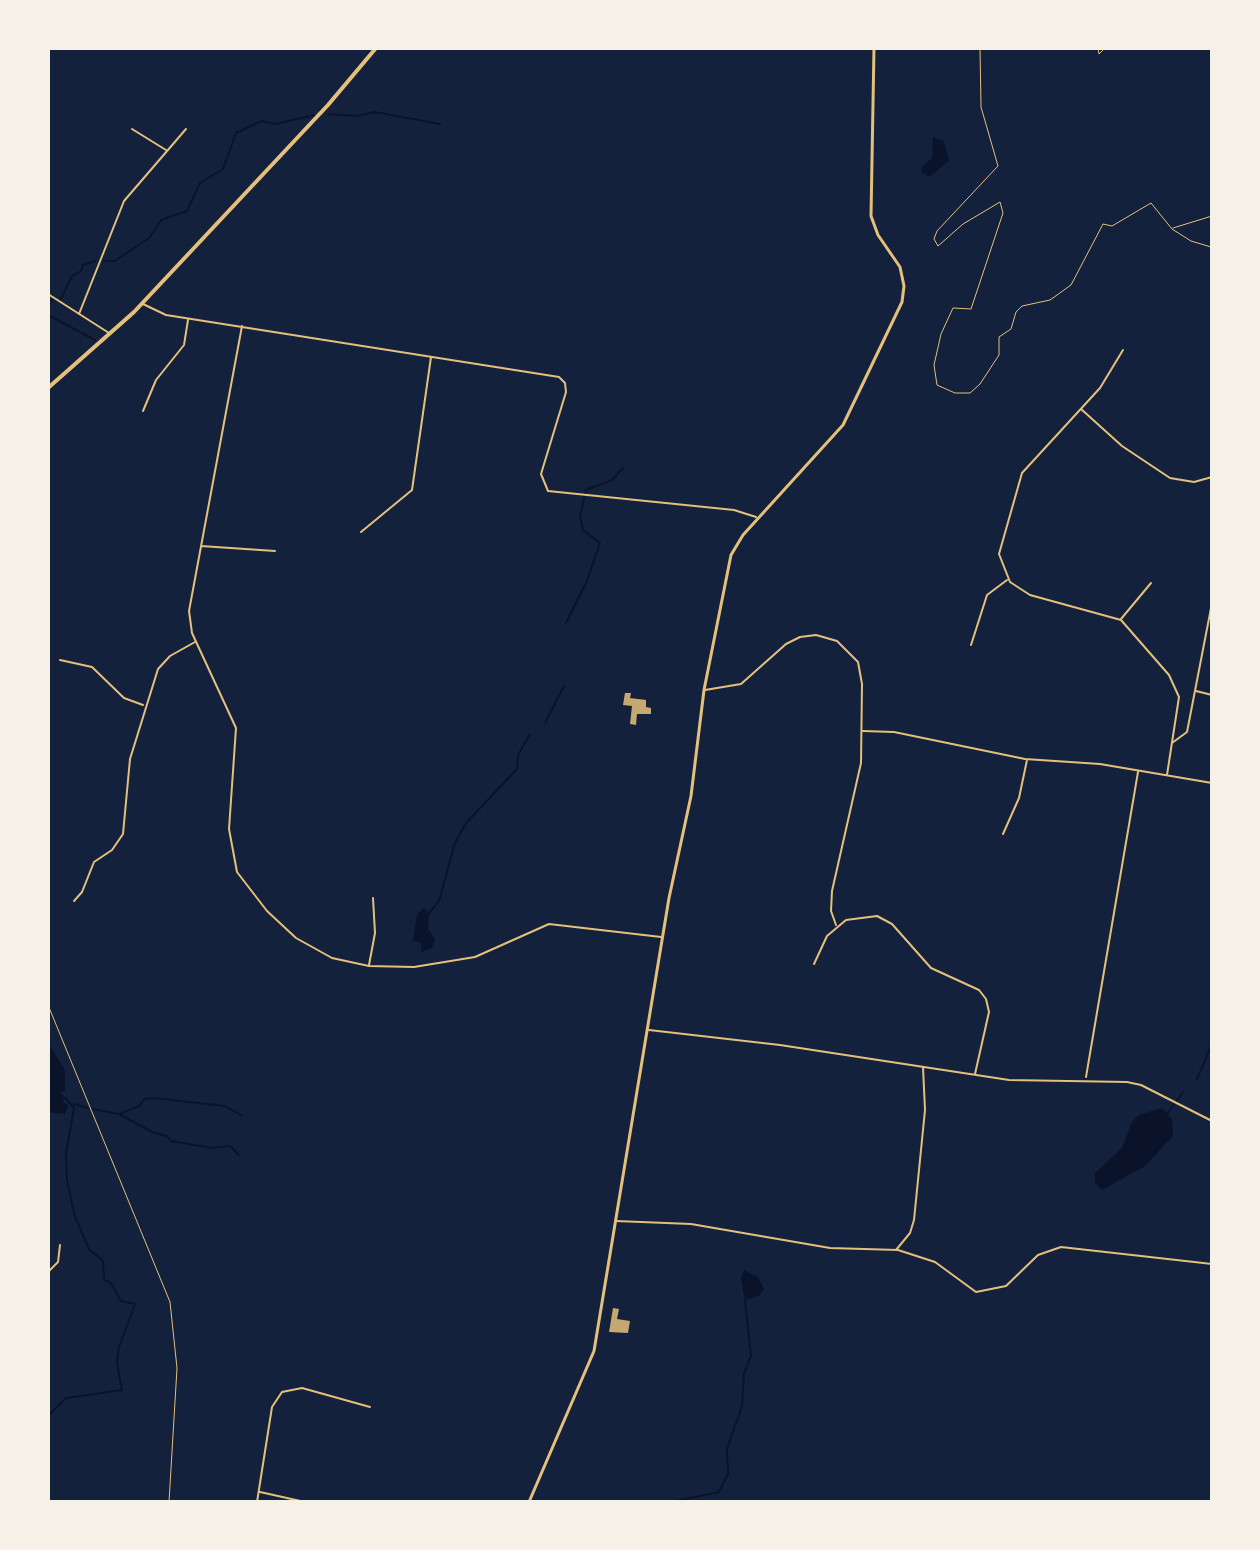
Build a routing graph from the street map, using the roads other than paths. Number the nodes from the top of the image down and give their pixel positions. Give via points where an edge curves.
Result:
1 (376, 48) edge
2 (874, 48) edge
3 (132, 129) dead end
4 (186, 129) dead end
5 (167, 150) junction
6 (48, 294) edge
7 (142, 304) junction
8 (79, 314) junction
9 (189, 318) junction
10 (242, 326) junction
11 (110, 334) junction
12 (1123, 350) dead end
13 (432, 356) junction
14 (48, 388) edge
15 (1081, 408) junction
16 (143, 411) dead end
17 (1212, 477) edge
18 (758, 518) junction
19 (361, 532) dead end
20 (200, 546) junction
21 (275, 551) dead end
22 (1008, 579) junction
23 (1151, 583) dead end
24 (1212, 603) edge
25 (1121, 620) junction
26 (196, 642) junction
27 (971, 645) dead end
28 (60, 660) dead end
29 (704, 690) junction
30 (1195, 691) junction
31 (1212, 695) edge
32 (144, 705) junction
33 (862, 731) junction
34 (1172, 743) junction
35 (1027, 759) junction
36 (1138, 771) junction
37 (1167, 775) junction
38 (1212, 783) edge
39 (1003, 834) dead end
40 (373, 898) dead end
41 (74, 901) dead end
42 (836, 925) junction
43 (663, 937) junction
44 (814, 964) dead end
45 (369, 966) junction
46 (648, 1030) junction
47 (923, 1066) junction
48 (975, 1076) junction
49 (1086, 1079) junction
50 (1212, 1121) edge
51 (616, 1221) junction
52 (60, 1245) dead end
53 (895, 1250) junction
54 (1212, 1264) edge
55 (48, 1272) edge
56 (370, 1407) dead end
57 (259, 1491) junction
58 (257, 1502) edge
59 (305, 1502) edge
60 (529, 1502) edge

1 - 7 main road
2 - 18 main road via 871,216 903,275 902,302 843,425
3 - 5 street
4 - 5 street
5 - 8 street via 124,201
6 - 8 street
7 - 9 street
7 - 11 main road
8 - 11 street
9 - 10 street
9 - 16 street via 184,345 156,380
10 - 13 street
10 - 20 street
11 - 14 main road
12 - 15 street
13 - 18 street via 563,380 565,397 541,474 550,492 734,510
13 - 19 street via 412,490
15 - 17 street via 1122,446 1170,478 1194,482
15 - 22 street via 1016,484 999,554
18 - 29 main road via 731,555
20 - 21 street
20 - 26 street via 189,606
22 - 25 street via 1030,595
22 - 27 street via 987,595
23 - 25 street
24 - 30 street
25 - 34 street via 1178,688
26 - 32 street via 161,662
26 - 45 street via 236,728 229,844 237,872 296,938 332,958
28 - 32 street via 92,667 124,698
29 - 33 street via 741,684 796,638 826,637 843,644 858,662
29 - 43 main road via 691,796
30 - 31 street
30 - 34 street via 1187,732
32 - 41 street via 130,759 123,834 94,862
33 - 35 street via 905,734
33 - 42 street via 859,777 832,891
34 - 37 street
35 - 36 street
35 - 39 street via 1019,798
36 - 37 street
36 - 49 street
37 - 38 street
40 - 45 street via 375,933
42 - 44 street
42 - 48 street via 877,916 892,924 939,974 979,990 989,1012
43 - 45 street via 549,924 475,957 414,967
43 - 46 main road
46 - 47 street
46 - 51 main road
47 - 48 street
47 - 53 street via 925,1110 914,1220
48 - 49 street via 1027,1082
49 - 50 street via 1140,1084
51 - 53 street via 691,1224 830,1248
51 - 60 main road via 589,1366
52 - 55 street via 58,1262
53 - 54 street via 935,1262 976,1292 1006,1286 1038,1255 1061,1247
56 - 57 street via 302,1388 282,1392 272,1407
57 - 58 street
57 - 59 street

